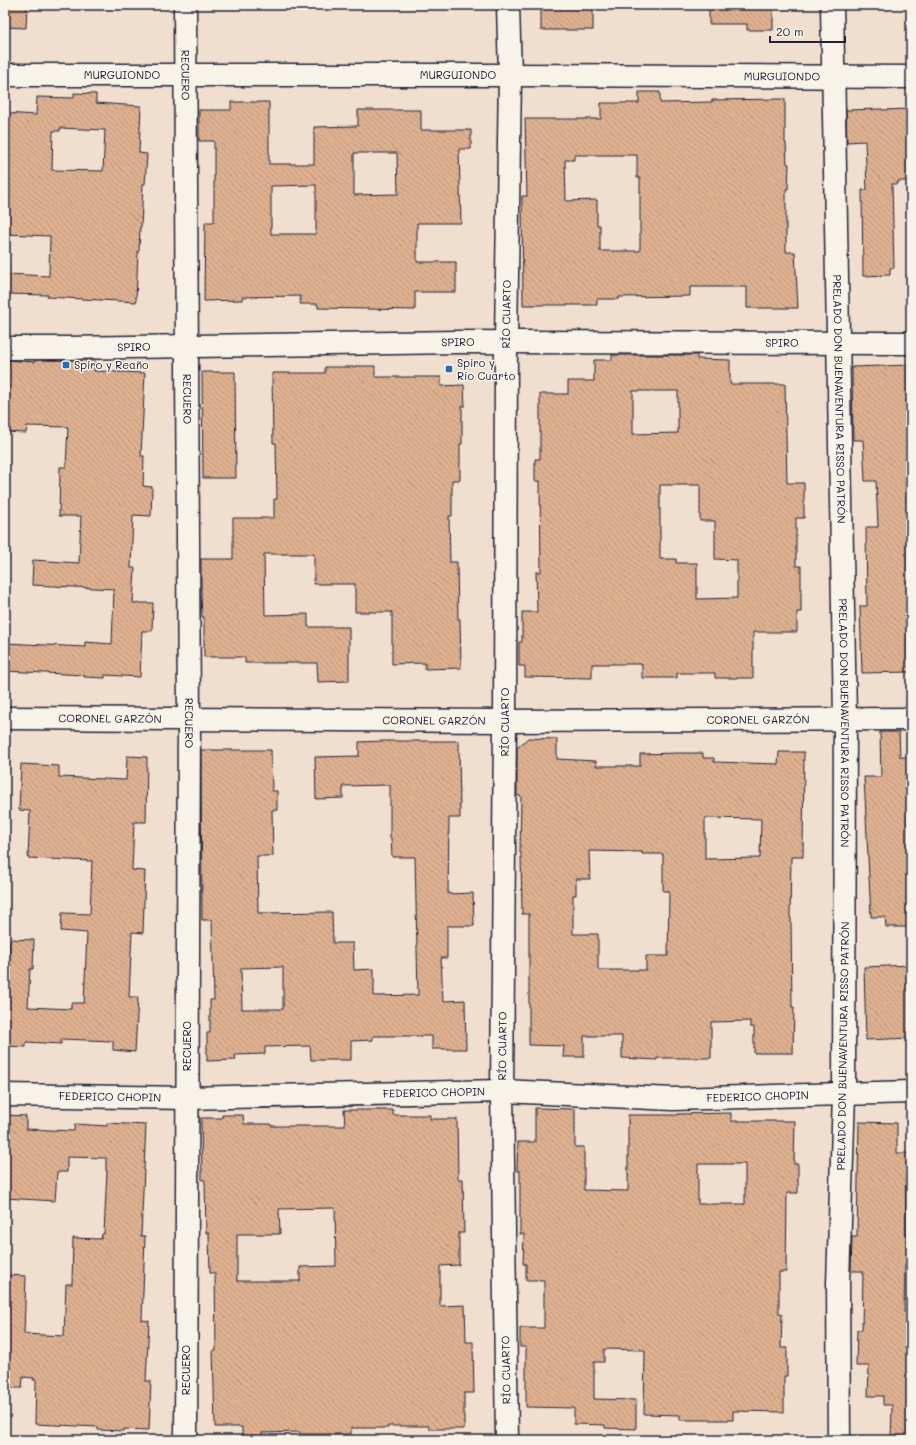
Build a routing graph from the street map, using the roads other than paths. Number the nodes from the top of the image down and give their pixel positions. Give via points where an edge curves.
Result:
1 (185, 5) edge
2 (508, 5) edge
3 (832, 5) edge
4 (5, 75) edge
5 (184, 75) junction
6 (510, 75) junction
7 (832, 76) junction
8 (911, 77) edge
9 (506, 342) junction
10 (838, 343) junction
11 (911, 343) edge
12 (187, 346) junction
13 (5, 348) edge
14 (5, 718) edge
15 (845, 718) junction
16 (911, 719) edge
17 (189, 720) junction
18 (506, 721) junction
19 (502, 1091) junction
20 (911, 1092) edge
21 (844, 1094) junction
22 (5, 1095) edge
23 (187, 1098) junction
24 (186, 1440) edge
25 (507, 1440) edge
26 (839, 1440) edge

1 - 5 street, RECUERO
2 - 6 street, RÍO CUARTO
3 - 7 street, PRELADO DON BUENAVENTURA RISSO PATRÓN
4 - 5 street, MURGUIONDO
5 - 6 street, MURGUIONDO
5 - 12 street, RECUERO
6 - 7 street, MURGUIONDO
6 - 9 street, RÍO CUARTO
7 - 8 street, MURGUIONDO
7 - 10 street, PRELADO DON BUENAVENTURA RISSO PATRÓN
9 - 10 street, SPIRO
9 - 12 street, SPIRO
9 - 18 street, RÍO CUARTO
10 - 11 street, SPIRO
10 - 15 street, PRELADO DON BUENAVENTURA RISSO PATRÓN
12 - 13 street, SPIRO
12 - 17 street, RECUERO
14 - 17 street, CORONEL GARZÓN
15 - 16 street, CORONEL GARZÓN
15 - 18 street, CORONEL GARZÓN
15 - 21 street, PRELADO DON BUENAVENTURA RISSO PATRÓN
17 - 18 street, CORONEL GARZÓN
17 - 23 street, RECUERO
18 - 19 street, RÍO CUARTO
19 - 21 street, FEDERICO CHOPIN via 673,1099
19 - 23 street, FEDERICO CHOPIN
19 - 25 street, RÍO CUARTO
20 - 21 street, FEDERICO CHOPIN
21 - 26 street, PRELADO DON BUENAVENTURA RISSO PATRÓN via 838,1284
22 - 23 street, FEDERICO CHOPIN
23 - 24 street, RECUERO

